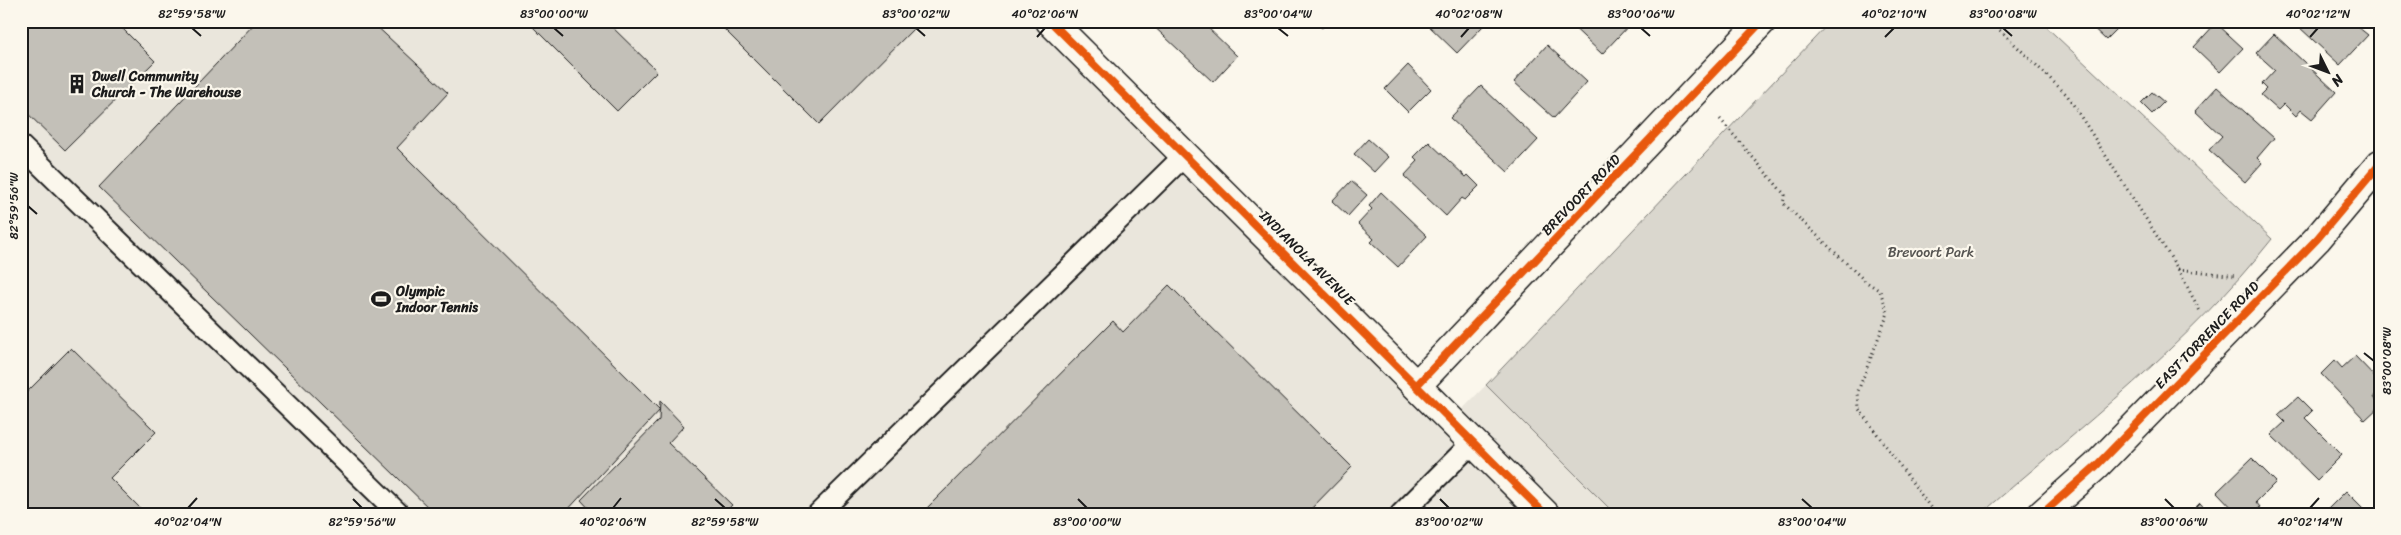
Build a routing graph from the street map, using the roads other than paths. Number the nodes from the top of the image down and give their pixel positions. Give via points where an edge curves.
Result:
1 (1050, 21) edge
2 (1762, 21) edge
3 (21, 146) edge
4 (1184, 155) junction
5 (2380, 164) edge
6 (1417, 385) junction
7 (1474, 442) junction
8 (399, 514) edge
9 (818, 514) edge
10 (1401, 514) edge
11 (1545, 514) edge
12 (2042, 514) edge

1 - 4 street, INDIANOLA AVENUE
2 - 6 street, BREVOORT ROAD
3 - 8 lane
4 - 6 street, INDIANOLA AVENUE
4 - 9 lane
5 - 12 street, EAST TORRENCE ROAD via 2317,239 2096,466
6 - 7 street, INDIANOLA AVENUE
7 - 10 lane
7 - 11 street, INDIANOLA AVENUE

